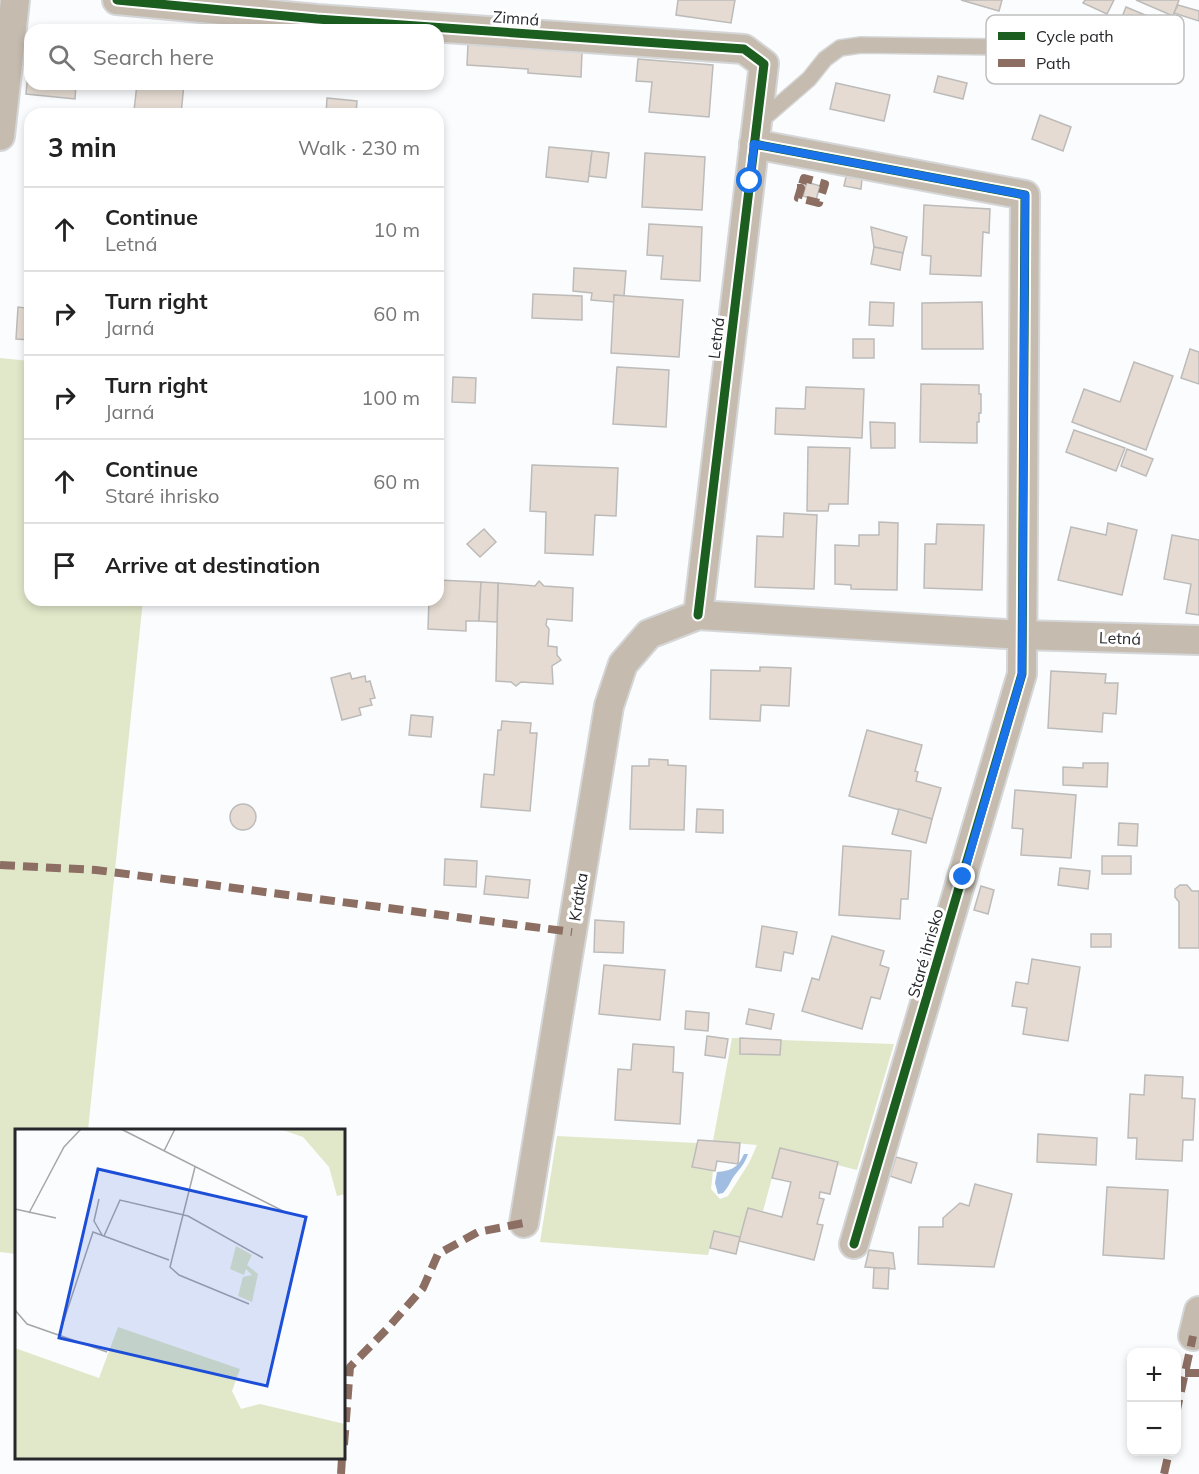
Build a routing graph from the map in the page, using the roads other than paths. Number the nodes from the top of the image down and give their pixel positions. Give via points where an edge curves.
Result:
1 (15, 0) edge
2 (117, 0) edge
3 (388, 24) edge
4 (444, 28) edge
5 (986, 47) edge
6 (764, 64) joint
7 (756, 134) junction
8 (0, 136) edge
9 (698, 615) junction
10 (1021, 634) junction
11 (1199, 640) edge
12 (524, 1223) dead end
13 (854, 1244) dead end

1 - 8 street
2 - 3 street, Zimná
4 - 6 street, Zimná via 744,49
5 - 7 lane via 840,48 825,59
6 - 7 street, Letná
7 - 9 street, Letná
7 - 10 street, Staré ihrisko via 1025,195
9 - 10 street, Letná
9 - 12 street, Krátka via 648,634 623,664 609,706
10 - 11 street, Letná
10 - 13 street, Staré ihrisko via 1022,674

